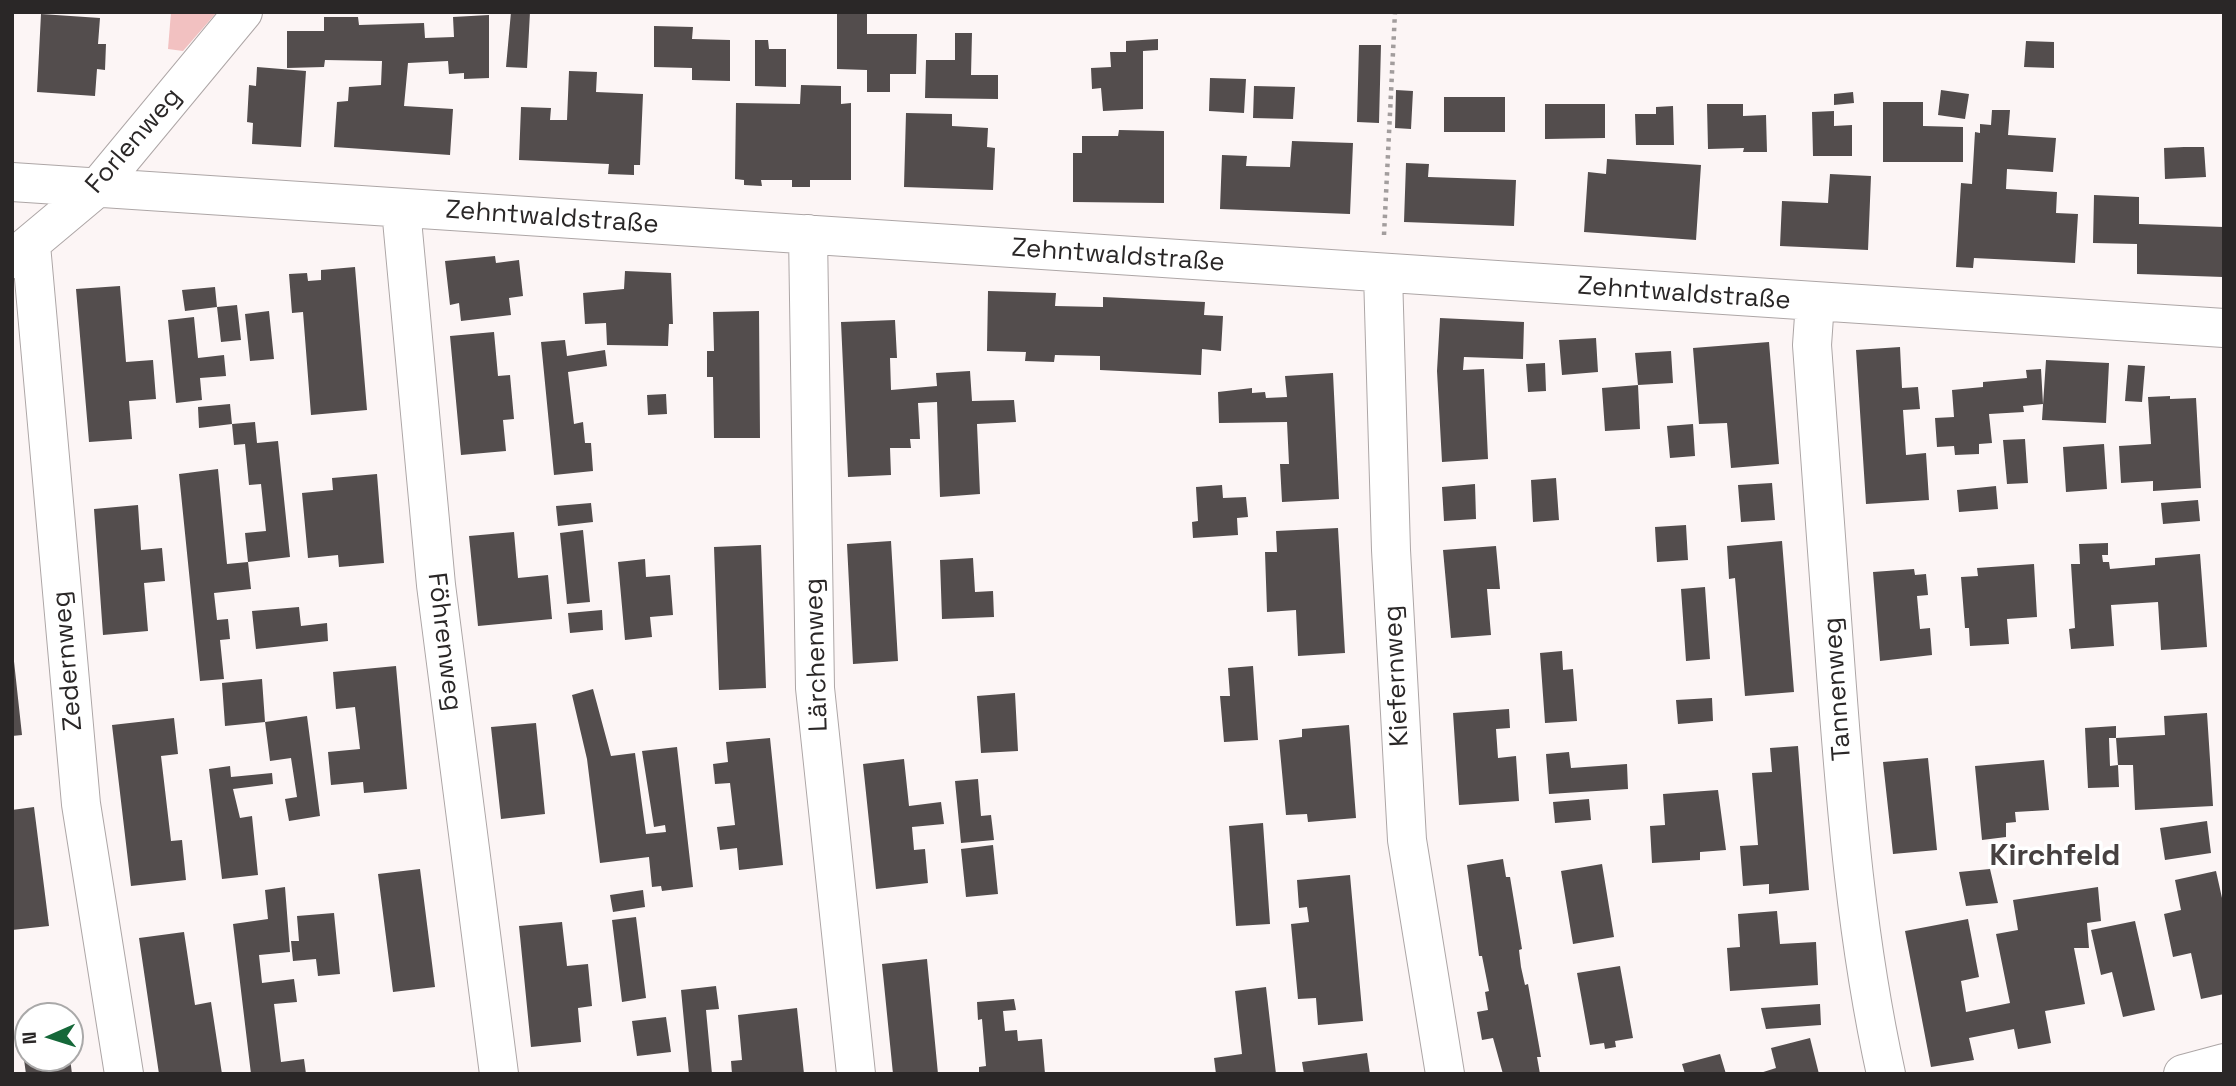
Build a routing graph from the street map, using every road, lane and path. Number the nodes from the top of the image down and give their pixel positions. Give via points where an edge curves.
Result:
1 (243, 12) edge
2 (1395, 12) edge
3 (12, 182) edge
4 (98, 187) junction
5 (401, 209) junction
6 (808, 234) junction
7 (21, 252) edge
8 (1382, 274) junction
9 (1815, 302) junction
10 (2224, 328) edge
11 (2224, 1063) edge
12 (124, 1074) edge
13 (499, 1074) edge
14 (856, 1074) edge
15 (1445, 1074) edge
16 (1886, 1074) edge
17 (2183, 1074) edge

1 - 4 street, Forlenweg
2 - 8 path
3 - 4 street, Zehntwaldstraße
4 - 5 street, Zehntwaldstraße
4 - 7 street, Forlenweg
5 - 6 street, Zehntwaldstraße
5 - 13 street, Föhrenweg via 436,585
6 - 8 street, Zehntwaldstraße
6 - 14 street, Lärchenweg via 815,688
7 - 12 street, Zedernweg via 82,804
8 - 9 street, Zehntwaldstraße
8 - 15 street, Kiefernweg via 1391,564 1407,840
9 - 10 street, Zehntwaldstraße
9 - 16 street, Tannenweg via 1812,345 1851,852 1867,988
11 - 17 street

